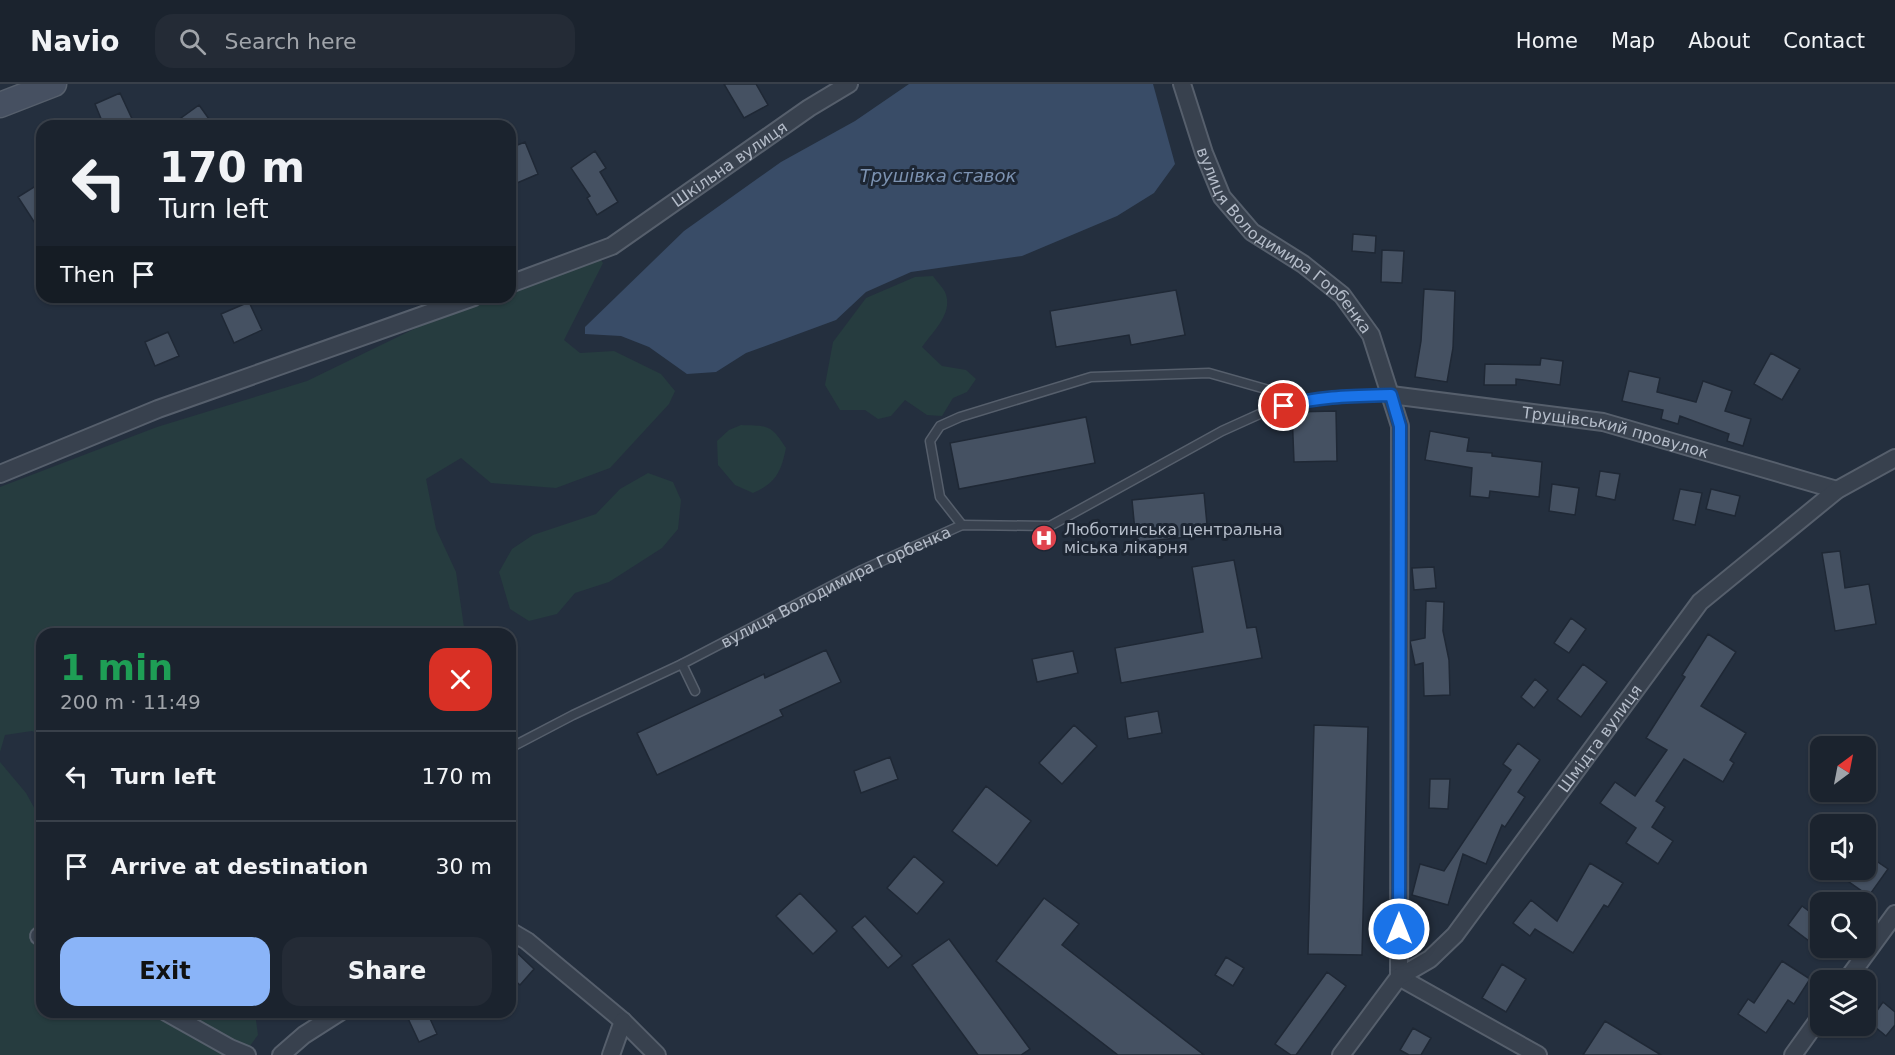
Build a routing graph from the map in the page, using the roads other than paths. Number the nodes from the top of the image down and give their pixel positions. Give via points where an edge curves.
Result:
1 (54, 84) edge
2 (849, 84) edge
3 (1182, 84) edge
4 (0, 105) edge
5 (516, 282) edge
6 (457, 303) edge
7 (1391, 395) junction
8 (1305, 400) junction
9 (1895, 458) edge
10 (0, 474) edge
11 (1837, 490) junction
12 (962, 525) junction
13 (681, 664) junction
14 (695, 692) dead end
15 (516, 745) edge
16 (1895, 914) edge
17 (516, 935) edge
18 (1854, 970) edge
19 (1399, 977) junction
20 (177, 1018) edge
21 (331, 1018) edge
22 (622, 1021) junction
23 (1810, 1031) edge
24 (247, 1055) edge
25 (280, 1055) edge
26 (611, 1055) edge
27 (657, 1055) edge
28 (1341, 1055) edge
29 (1538, 1055) edge
30 (1793, 1055) edge

1 - 4 street
2 - 5 street, Шкільна вулиця via 808,108 612,246
3 - 7 street, вулиця Володимира Горбенка via 1222,197 1252,232 1303,264 1342,295 1371,335
6 - 10 street via 158,409
7 - 8 lane, вулиця Володимира Горбенка
7 - 11 street, Трущівський провулок via 1603,422
7 - 19 street, вулиця Володимира Горбенка via 1400,426
8 - 12 lane, вулиця Володимира Горбенка via 1264,412 1222,431 1050,526
8 - 12 lane via 1209,374 1091,377 960,417 940,426 930,441 940,497
9 - 11 street, Шмідта вулиця
11 - 19 street, Шмідта вулиця via 1700,602 1455,935 1430,959
12 - 13 lane, вулиця Володимира Горбенка via 862,570
13 - 14 lane
13 - 15 lane, вулиця Володимира Горбенка
16 - 18 street
17 - 22 street
19 - 28 street, Шмідта вулиця
19 - 29 street
20 - 24 street
21 - 25 street
22 - 26 street
22 - 27 street
23 - 30 street

